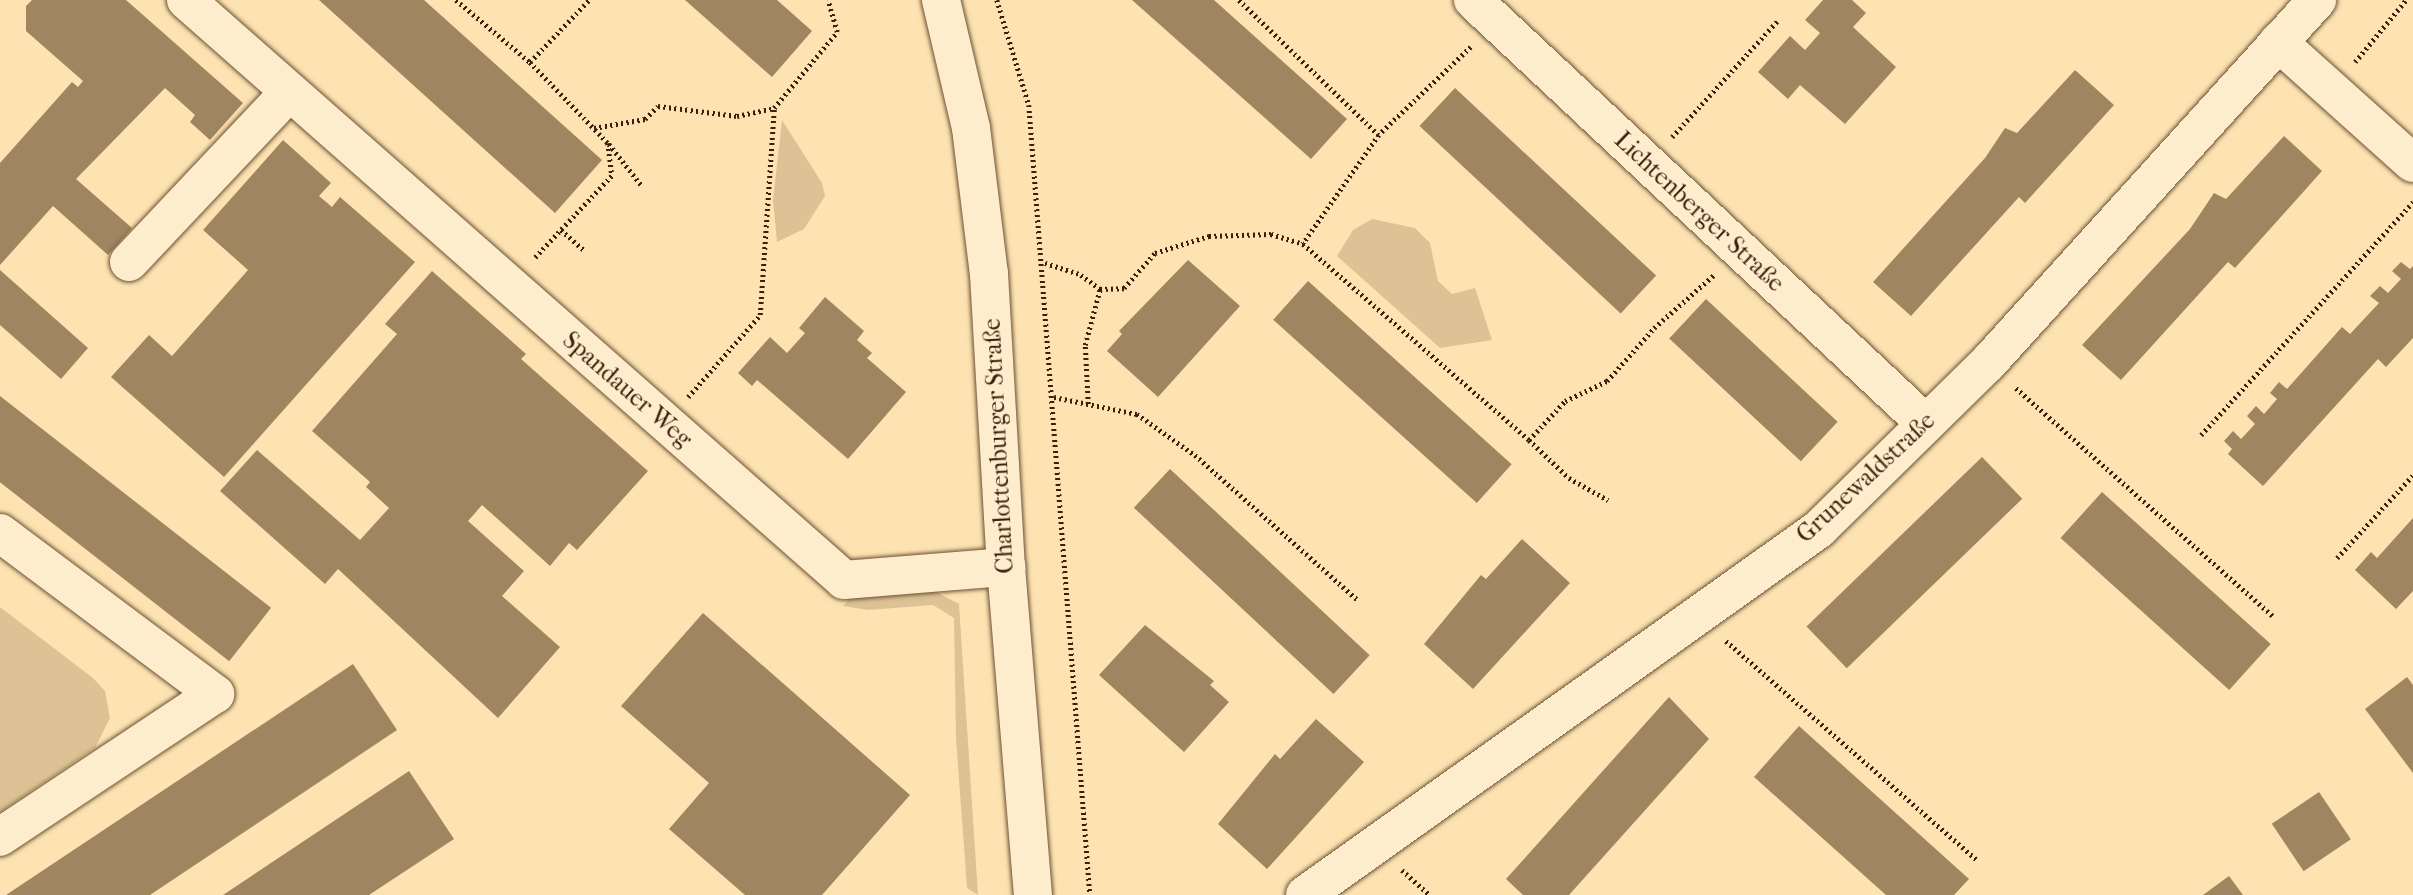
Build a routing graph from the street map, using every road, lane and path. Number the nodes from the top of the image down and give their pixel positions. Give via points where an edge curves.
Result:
1 (187, 0) edge
2 (456, 0) edge
3 (589, 0) edge
4 (828, 0) edge
5 (942, 0) edge
6 (997, 0) edge
7 (1239, 0) edge
8 (2317, 0) edge
9 (2406, 0) edge
10 (1485, 11) edge
11 (1778, 20) dead end
12 (2278, 42) junction
13 (530, 62) junction
14 (2332, 90) junction
15 (288, 93) junction
16 (774, 108) junction
17 (593, 128) junction
18 (1379, 135) junction
19 (608, 143) junction
20 (2413, 163) edge
21 (1648, 164) junction
22 (642, 186) dead end
23 (2413, 202) edge
24 (561, 230) junction
25 (1303, 244) junction
26 (1739, 250) junction
27 (585, 251) dead end
28 (129, 262) dead end
29 (1045, 263) junction
30 (509, 287) junction
31 (1100, 289) junction
32 (1988, 363) junction
33 (1054, 397) junction
34 (1088, 404) junction
35 (665, 423) junction
36 (1925, 423) junction
37 (2201, 435) dead end
38 (1529, 440) junction
39 (2413, 475) edge
40 (1608, 500) dead end
41 (0, 533) edge
42 (2337, 558) dead end
43 (1006, 567) junction
44 (1358, 600) dead end
45 (1695, 614) junction
46 (2274, 617) dead end
47 (0, 837) edge
48 (1976, 859) dead end
49 (1034, 895) edge
50 (1090, 895) edge
51 (1305, 895) edge

1 - 15 street, Spandauer Weg
2 - 13 path
3 - 13 path
4 - 16 path via 837,32
5 - 43 street, Charlottenburger Straße via 971,128 989,274
6 - 29 path via 1029,105
7 - 18 path
8 - 12 street, Grunewaldstraße
9 - 14 path
10 - 18 path
10 - 21 street, Lichtenberger Straße
11 - 21 path
12 - 14 street
12 - 32 street, Grunewaldstraße
13 - 17 path
14 - 20 street
15 - 28 street
15 - 30 street, Spandauer Weg
16 - 17 path via 737,116 658,106 645,119
16 - 35 path via 760,315
17 - 19 path
18 - 25 path
19 - 22 path
19 - 24 path via 612,176
21 - 26 street, Lichtenberger Straße
23 - 37 path
24 - 27 path
24 - 30 path
25 - 31 path via 1271,234 1209,236 1155,253 1125,288
25 - 38 path
26 - 36 street, Lichtenberger Straße
26 - 38 path via 1683,307 1654,328 1607,382 1565,401
29 - 31 path via 1081,275
29 - 33 path
30 - 35 street, Spandauer Weg
31 - 34 path via 1085,345
32 - 36 street, Grunewaldstraße
32 - 46 path
33 - 34 path
33 - 50 path
34 - 44 path via 1137,414 1195,455
35 - 43 street, Spandauer Weg via 844,580
36 - 45 street, Grunewaldstraße via 1819,529
38 - 40 path via 1569,478
39 - 42 path
41 - 47 street via 215,694
43 - 49 street, Charlottenburger Straße
45 - 48 path
45 - 51 street, Grunewaldstraße

